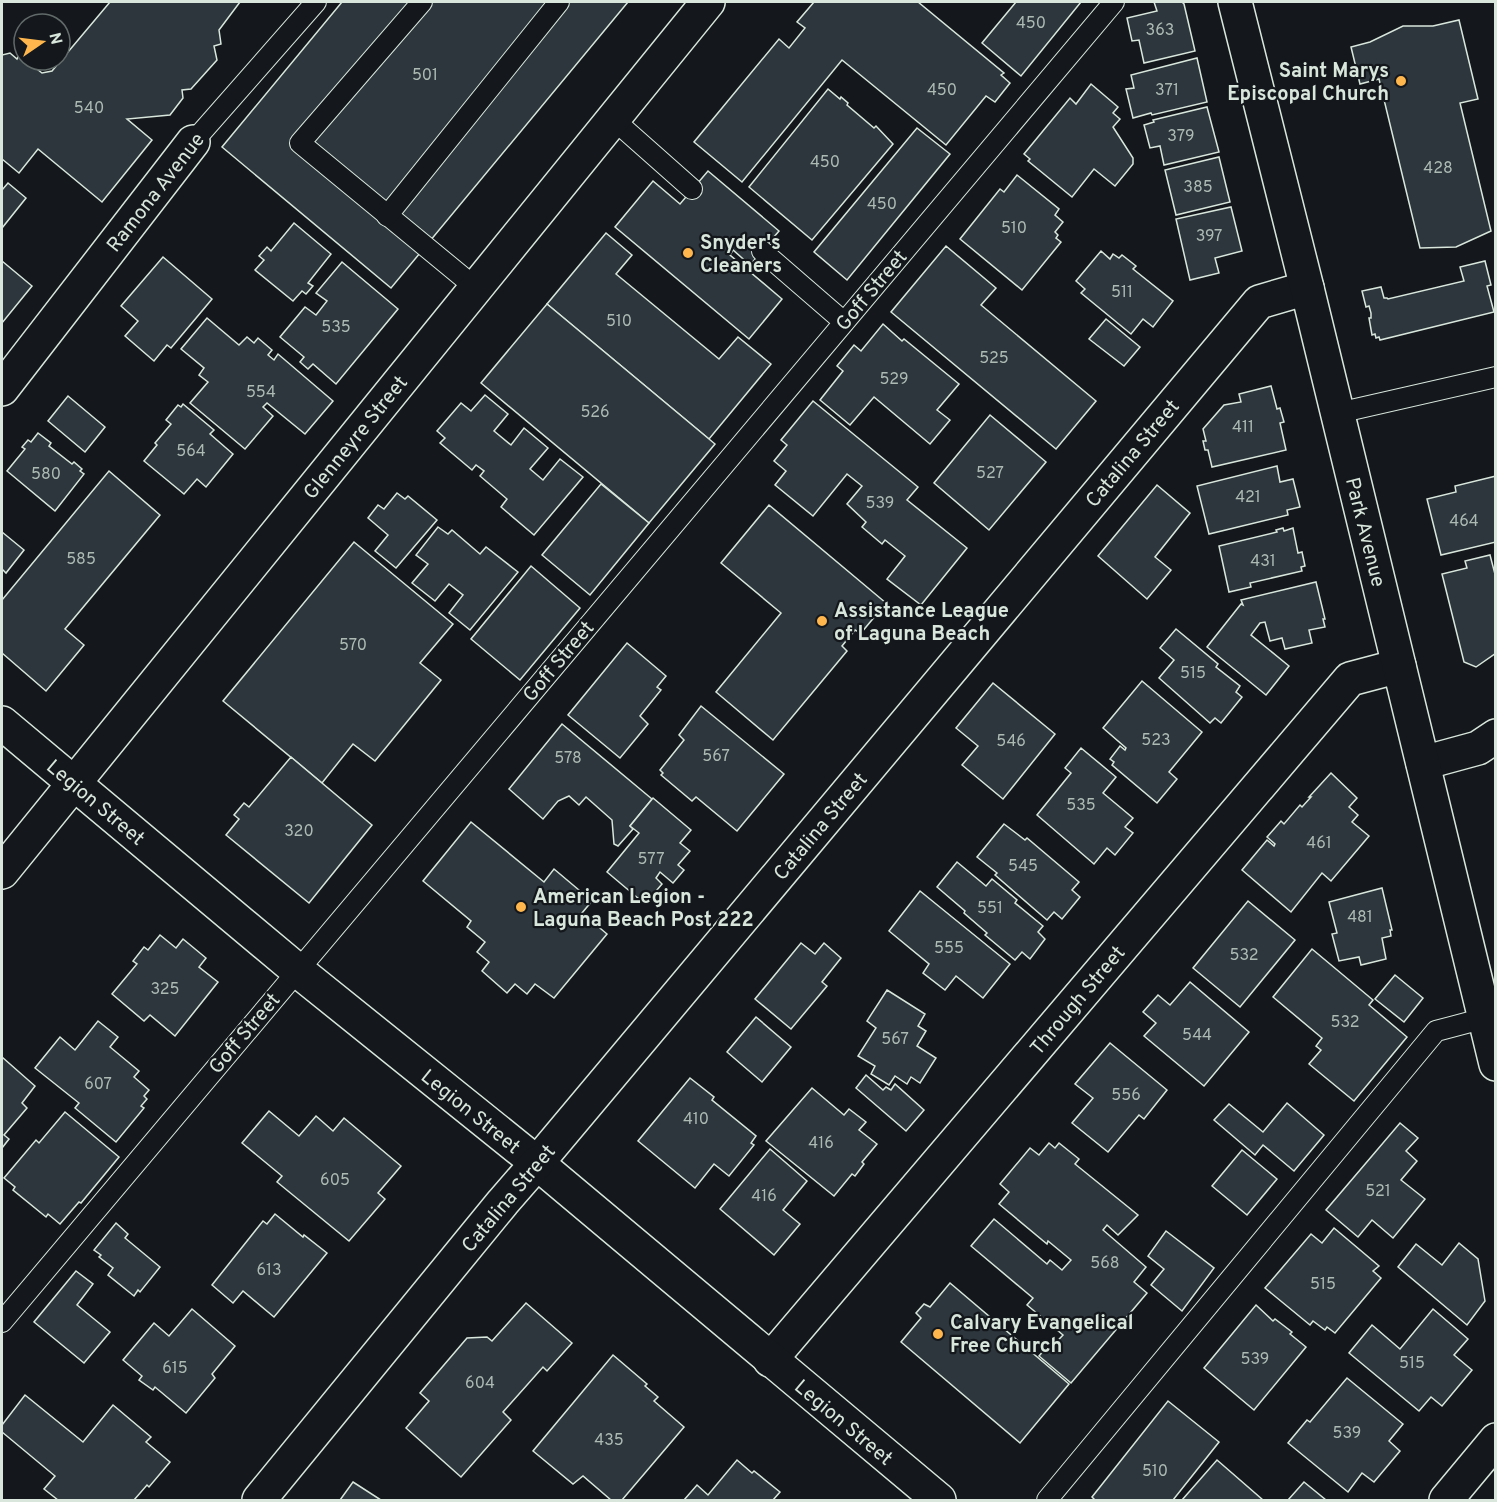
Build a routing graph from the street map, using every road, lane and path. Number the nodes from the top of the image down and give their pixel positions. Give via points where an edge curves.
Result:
1 (316, 2) edge
2 (422, 2) edge
3 (559, 2) edge
4 (708, 2) edge
5 (1114, 2) edge
6 (1235, 2) edge
7 (613, 119) junction
8 (193, 142) joint
9 (692, 189) dead end
10 (387, 216) junction
11 (762, 251) dead end
12 (476, 288) junction
13 (1307, 288) junction
14 (844, 322) junction
15 (1496, 376) edge
16 (2, 389) edge
17 (1338, 414) junction
18 (1399, 666) junction
19 (2, 723) edge
20 (1496, 736) edge
21 (1424, 764) junction
22 (74, 783) junction
23 (2, 872) edge
24 (297, 970) junction
25 (1485, 1018) junction
26 (1496, 1064) edge
27 (537, 1163) junction
28 (2, 1322) edge
29 (770, 1360) junction
30 (1496, 1440) edge
31 (259, 1500) edge
32 (939, 1500) edge
33 (1047, 1500) edge
34 (1446, 1500) edge

1 - 8 lane, Ramona Avenue
2 - 10 lane via 300,143
3 - 10 lane
4 - 7 street, Glenneyre Street
5 - 14 lane, Goff Street
6 - 13 street, Park Avenue
7 - 9 lane
7 - 12 street, Glenneyre Street
8 - 16 street, Ramona Avenue
10 - 12 lane
11 - 14 lane
12 - 22 street, Glenneyre Street
13 - 17 street, Park Avenue
13 - 27 street, Catalina Street via 1259,302
14 - 24 lane, Goff Street
15 - 17 lane
17 - 18 street, Park Avenue
18 - 21 street, Park Avenue
18 - 29 street, Through Street via 1350,679
19 - 22 street, Legion Street
20 - 21 street via 1478,748
21 - 25 street, Park Avenue
22 - 23 street, Glenneyre Street
22 - 24 street, Legion Street
24 - 27 street, Legion Street
24 - 28 lane, Goff Street
25 - 26 street, Park Avenue
25 - 33 lane via 1436,1031
27 - 29 street, Legion Street
27 - 31 street, Catalina Street
29 - 32 street, Legion Street
30 - 34 street

